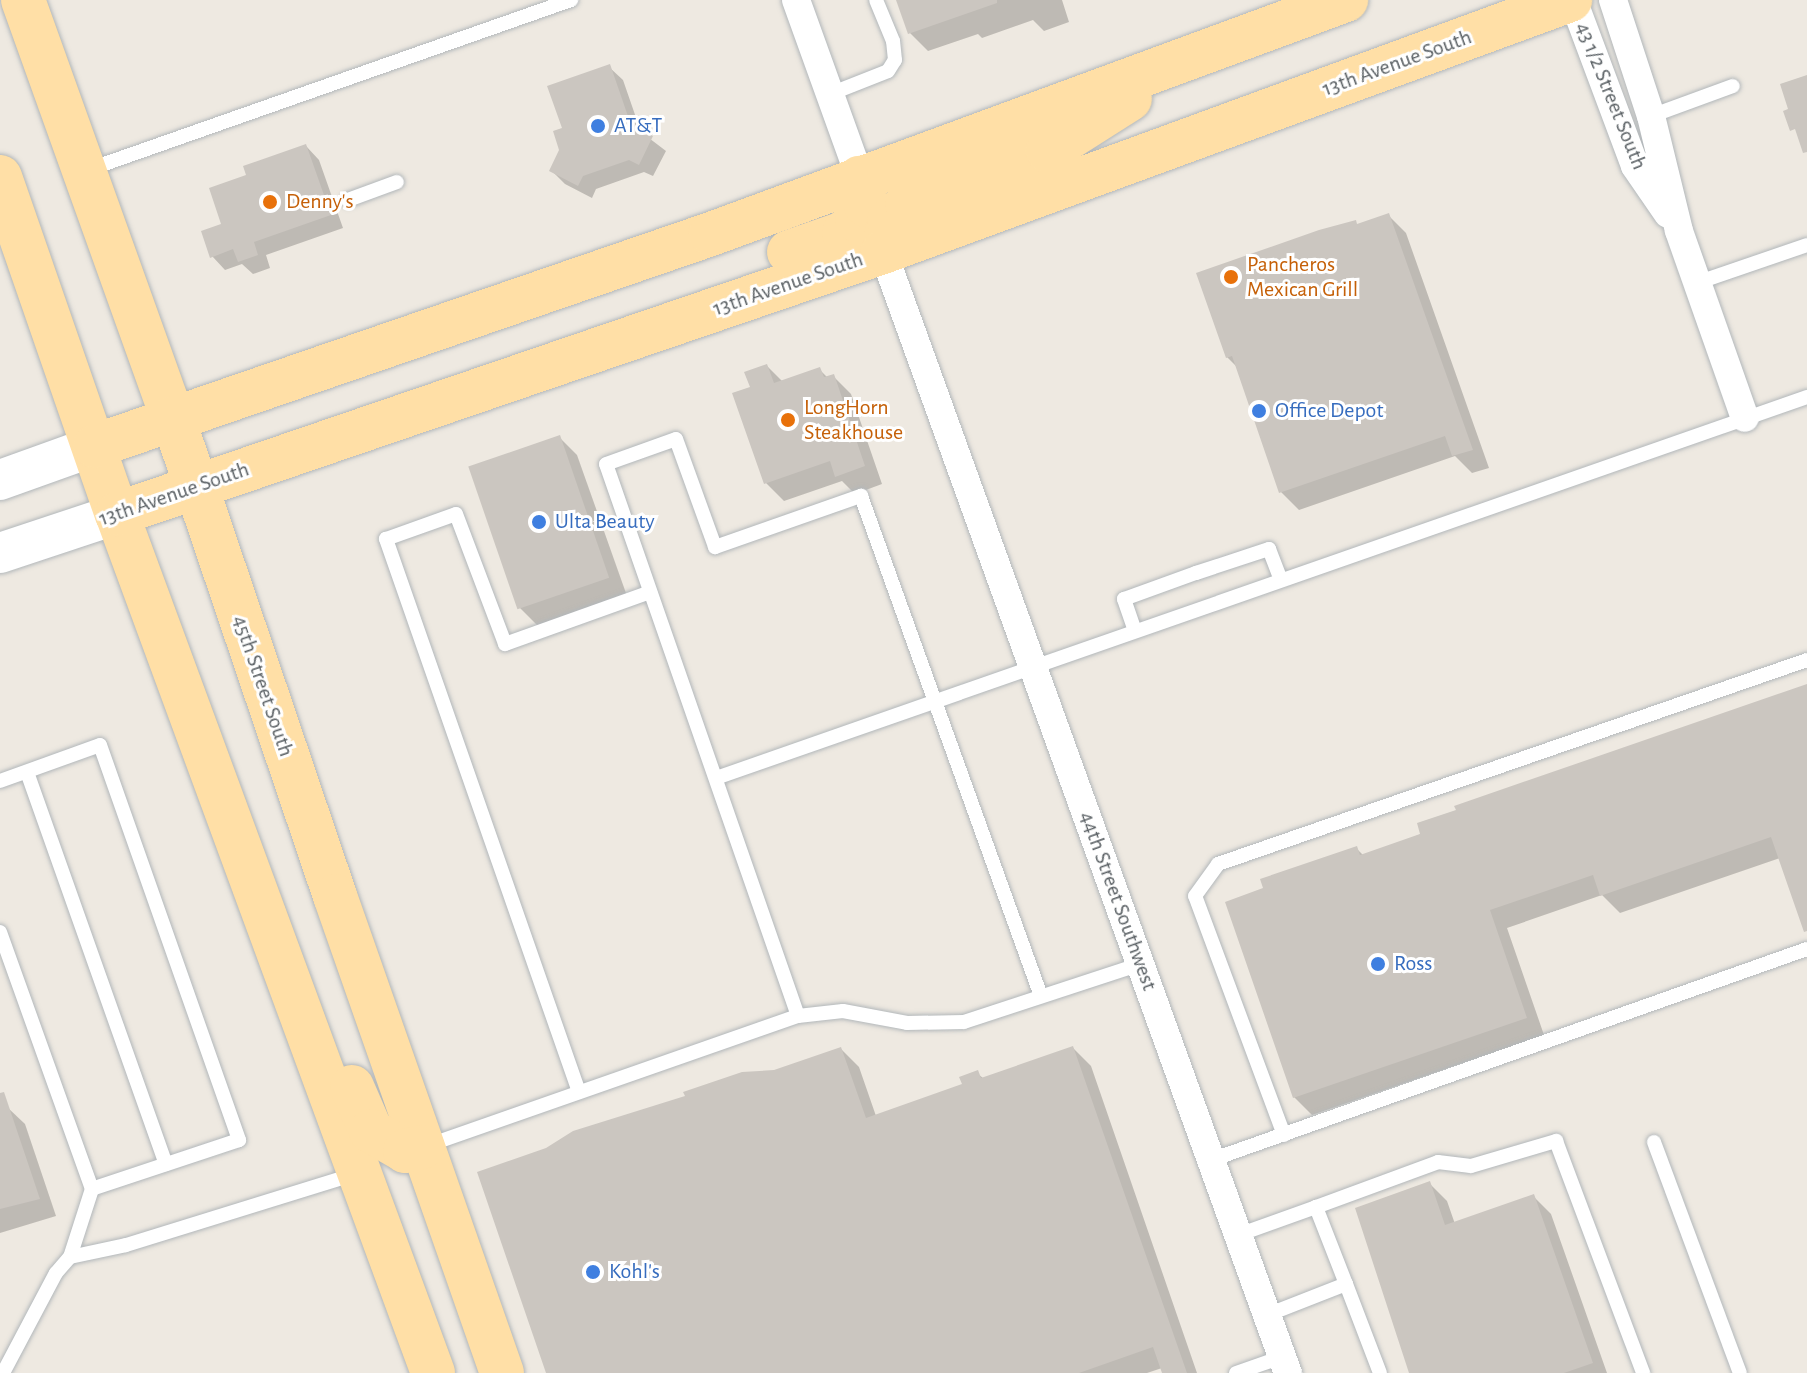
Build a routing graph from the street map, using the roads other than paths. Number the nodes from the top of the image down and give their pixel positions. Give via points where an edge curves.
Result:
1 (23, 0) edge
2 (571, 0) edge
3 (796, 0) edge
4 (876, 0) edge
5 (1346, 0) edge
6 (1572, 0) edge
7 (1613, 0) edge
8 (0, 10) edge
9 (1200, 55) junction
10 (1733, 86) dead end
11 (830, 94) junction
12 (1651, 116) junction
13 (82, 172) junction
14 (860, 178) junction
15 (397, 182) dead end
16 (348, 200) dead end
17 (4, 202) edge
18 (1679, 231) junction
19 (1807, 245) edge
20 (883, 252) junction
21 (1696, 283) junction
22 (546, 366) junction
23 (1807, 397) edge
24 (173, 418) junction
25 (1745, 418) junction
26 (95, 446) junction
27 (0, 480) edge
28 (195, 486) junction
29 (117, 514) junction
30 (0, 553) edge
31 (1281, 580) junction
32 (650, 592) junction
33 (1135, 631) junction
34 (1807, 660) edge
35 (1033, 667) junction
36 (933, 702) junction
37 (27, 772) junction
38 (716, 778) junction
39 (0, 781) edge
40 (231, 820) junction
41 (0, 932) edge
42 (1807, 949) edge
43 (1140, 964) junction
44 (1041, 996) junction
45 (798, 1016) junction
46 (579, 1092) junction
47 (1284, 1135) junction
48 (1654, 1142) dead end
49 (423, 1147) junction
50 (1211, 1160) junction
51 (166, 1164) junction
52 (360, 1173) junction
53 (92, 1189) junction
54 (1316, 1207) junction
55 (1238, 1235) junction
56 (70, 1257) junction
57 (1346, 1284) junction
58 (1267, 1315) junction
59 (1285, 1365) edge
60 (3, 1373) edge
61 (433, 1373) edge
62 (477, 1373) edge
63 (502, 1373) edge
64 (1236, 1373) edge
65 (1380, 1373) edge
66 (1643, 1373) edge
67 (1740, 1373) edge

1 - 13 main road, 45th Street South
2 - 13 lane
3 - 11 street
4 - 11 lane via 895,60 888,71
5 - 9 main road
6 - 18 street, 43 1/2 Street South via 1635,166
6 - 20 main road, 13th Avenue South
7 - 12 street, 43 1/2 Street South
8 - 13 main road via 42,102
9 - 14 main road
9 - 20 main road via 1048,151 907,204 889,221
10 - 12 lane
11 - 14 street
12 - 18 street, 43 1/2 Street South
13 - 24 main road, 45th Street South
14 - 22 main road via 866,205 844,233 676,292
14 - 24 main road
15 - 16 lane
17 - 26 main road
18 - 21 street, 43 1/2 Street South
19 - 21 lane
20 - 22 main road, 13th Avenue South
20 - 35 street, 44th Street Southwest
21 - 25 street, 43 1/2 Street South
22 - 28 main road, 13th Avenue South
23 - 25 lane
24 - 26 main road
24 - 28 main road, 45th Street South
25 - 31 lane
26 - 27 main road
26 - 29 main road
28 - 29 main road, 13th Avenue South
28 - 49 main road, 45th Street South
29 - 30 main road, 13th Avenue South
29 - 40 main road
31 - 33 lane
31 - 33 lane via 1269,549 1182,578 1124,599
32 - 36 lane via 606,464 676,439 715,547 861,496
32 - 38 lane
32 - 46 lane via 505,644 456,514 386,539
33 - 35 lane
34 - 47 lane via 1218,864 1195,896
35 - 36 lane
35 - 43 street, 44th Street Southwest
36 - 38 lane
36 - 44 lane
37 - 39 lane
37 - 51 lane
37 - 51 lane via 100,745 239,1140
38 - 45 lane
40 - 49 main road via 297,941 371,1131 405,1151
40 - 52 main road
41 - 53 lane
42 - 47 lane
43 - 44 lane
43 - 50 street, 44th Street Southwest
44 - 45 lane via 944,1025 843,1011
45 - 46 lane
46 - 49 lane
47 - 50 lane
48 - 67 lane
49 - 63 main road, 45th Street South
50 - 55 street, 44th Street Southwest
51 - 53 lane
52 - 56 lane via 126,1245
52 - 61 main road
52 - 62 main road via 379,1169 402,1181 418,1200
53 - 56 lane
54 - 55 lane
54 - 57 lane
54 - 66 lane via 1438,1162 1471,1166 1556,1141
55 - 58 street, 44th Street Southwest
56 - 60 lane via 56,1273
57 - 58 lane
57 - 65 lane
58 - 59 street, 44th Street Southwest
59 - 64 lane

